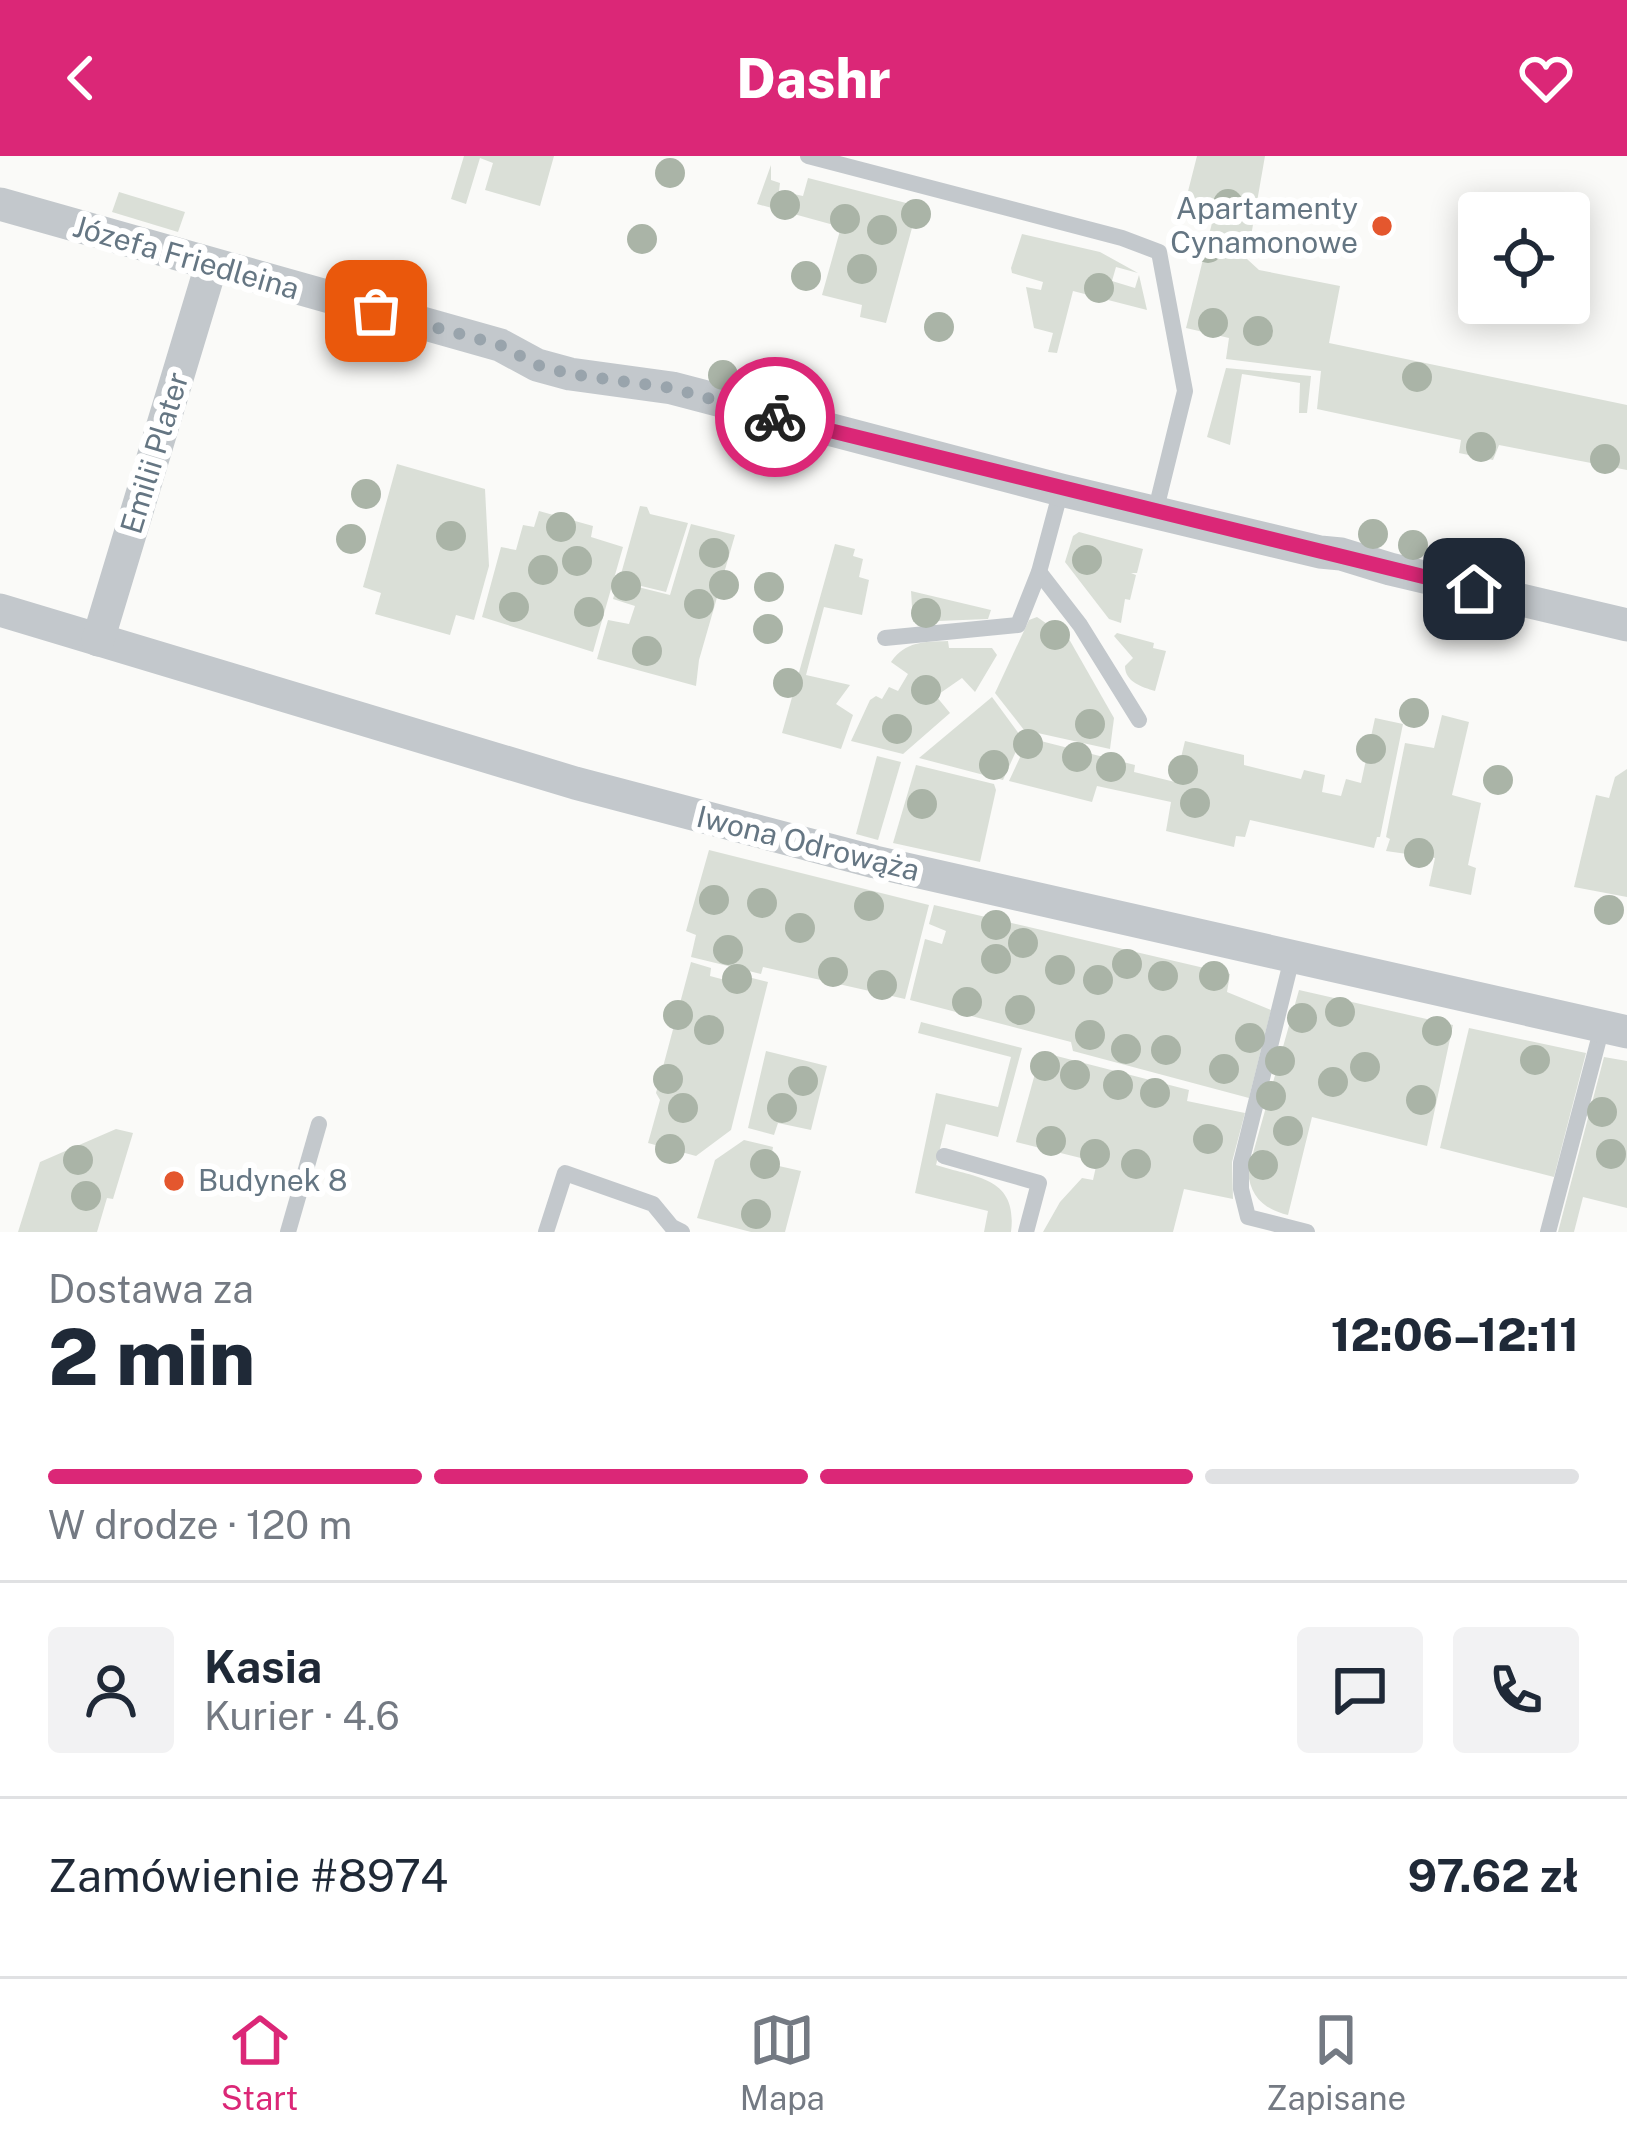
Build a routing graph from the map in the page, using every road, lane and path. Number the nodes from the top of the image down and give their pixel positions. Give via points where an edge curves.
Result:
1 (808, 156) edge
2 (0, 204) edge
3 (212, 266) junction
4 (1061, 490) junction
5 (1155, 513) junction
6 (1039, 572) junction
7 (0, 610) edge
8 (1627, 625) edge
9 (885, 638) dead end
10 (98, 640) junction
11 (1138, 721) dead end
12 (1292, 958) junction
13 (1614, 1030) edge
14 (320, 1124) dead end
15 (944, 1156) dead end
16 (288, 1232) edge
17 (546, 1232) edge
18 (682, 1232) edge
19 (1025, 1232) edge
20 (1307, 1232) edge
21 (1548, 1232) edge

1 - 5 lane via 1159,252 1186,391
2 - 3 street, Józefa Friedleina
3 - 4 street, Józefa Friedleina via 500,345 553,370 672,388
3 - 10 street, Emilii Plater
4 - 5 street, Józefa Friedleina
4 - 6 lane
5 - 8 street, Józefa Friedleina
6 - 9 lane via 1018,625
6 - 11 lane
7 - 10 street, Iwona Odrowąża
10 - 12 street, Iwona Odrowąża via 598,789
12 - 13 street, Iwona Odrowąża
12 - 20 lane via 1240,1176 1248,1217
13 - 21 lane
14 - 16 lane
15 - 19 lane via 1040,1183
17 - 18 lane via 565,1173 653,1204

